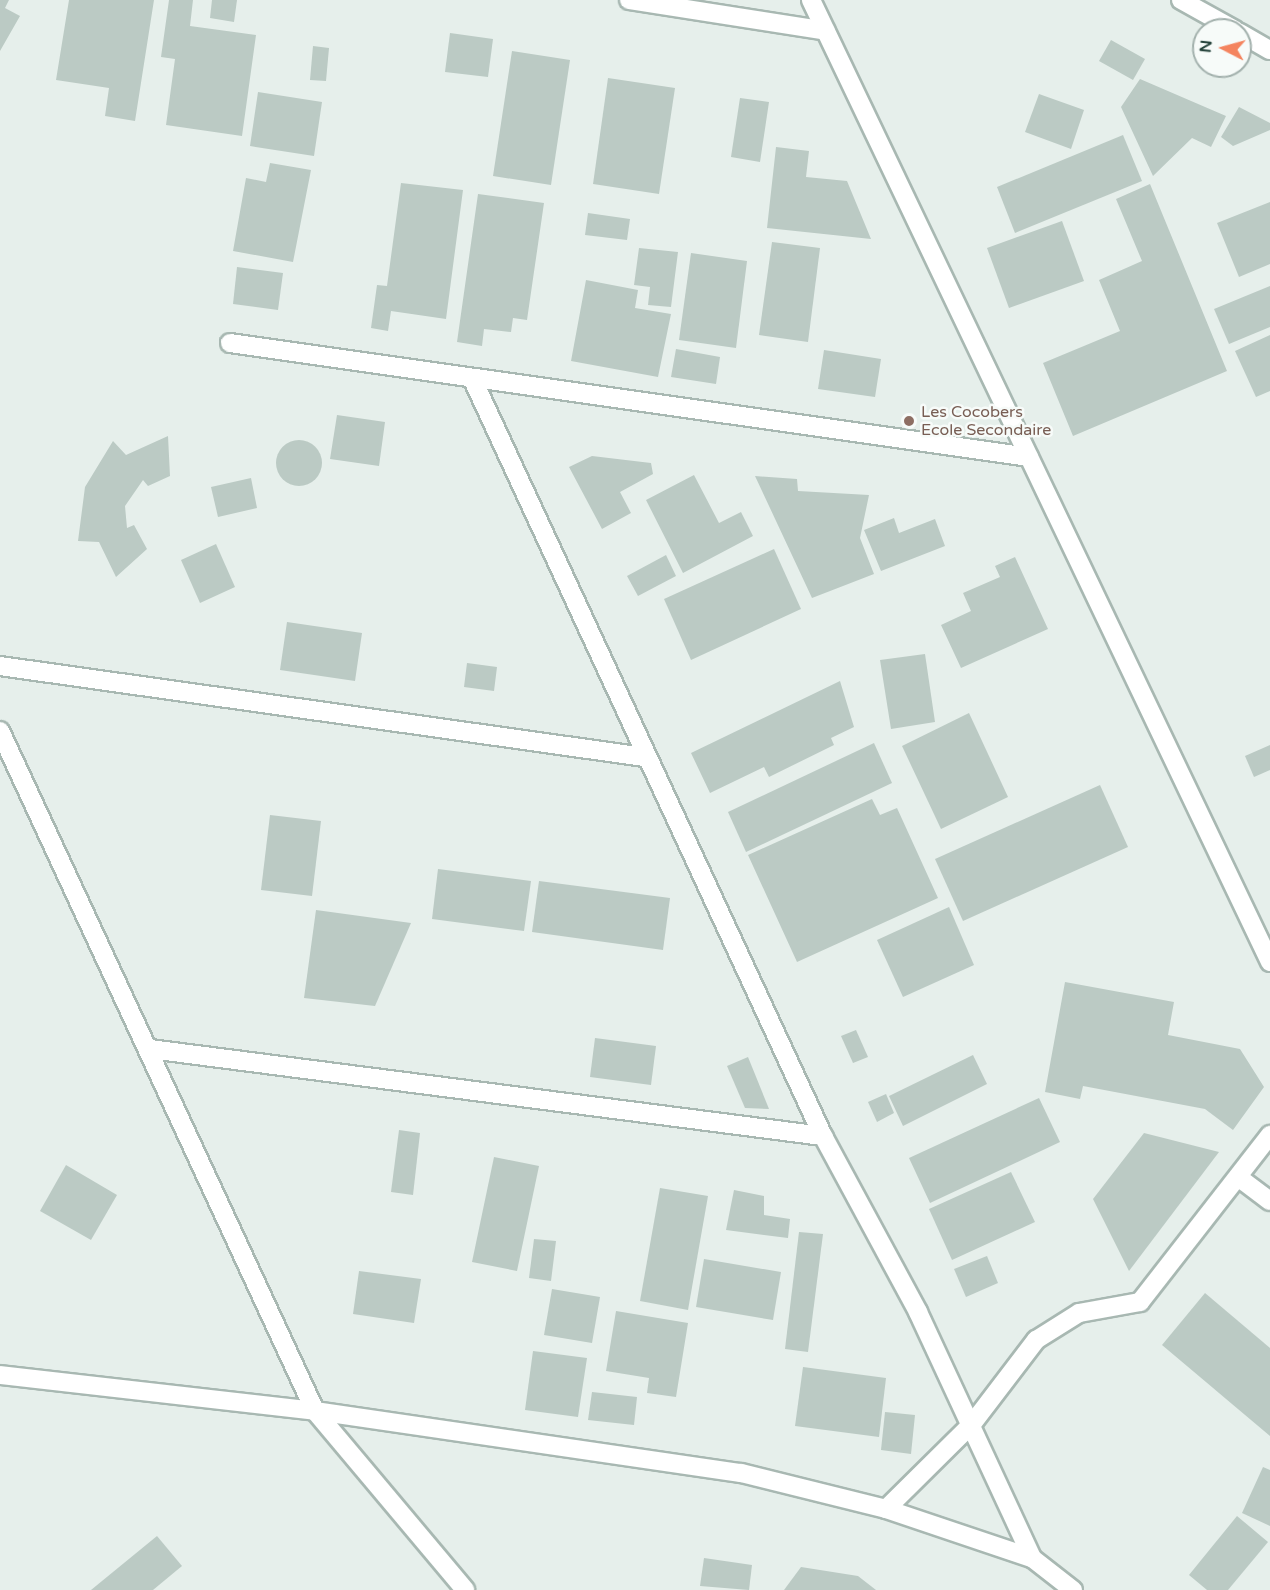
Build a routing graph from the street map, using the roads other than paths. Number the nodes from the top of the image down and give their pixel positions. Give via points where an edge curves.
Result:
1 (629, 0) edge
2 (811, 0) edge
3 (1181, 0) edge
4 (1213, 18) edge
5 (826, 31) junction
6 (1252, 40) edge
7 (1270, 50) edge
8 (230, 343) dead end
9 (473, 380) junction
10 (1029, 457) junction
11 (0, 666) edge
12 (0, 731) edge
13 (644, 757) junction
14 (1270, 962) edge
15 (150, 1049) junction
16 (1270, 1135) edge
17 (824, 1136) junction
18 (1238, 1177) junction
19 (1270, 1201) edge
20 (0, 1376) edge
21 (315, 1411) junction
22 (972, 1424) junction
23 (886, 1509) junction
24 (1032, 1558) junction
25 (465, 1590) edge
26 (1073, 1590) edge

1 - 5 street
2 - 5 street
3 - 4 street
5 - 10 street
6 - 7 street
8 - 9 street
9 - 10 street
9 - 13 street
10 - 14 street
11 - 13 street
12 - 15 street
13 - 17 street
15 - 17 street
15 - 21 street
16 - 18 street
17 - 22 street
18 - 19 street
18 - 22 street via 1140,1302 1057,1323 1024,1354
20 - 21 street
21 - 23 street via 741,1473
21 - 25 street
22 - 23 street
22 - 24 street
23 - 24 street
24 - 26 street

